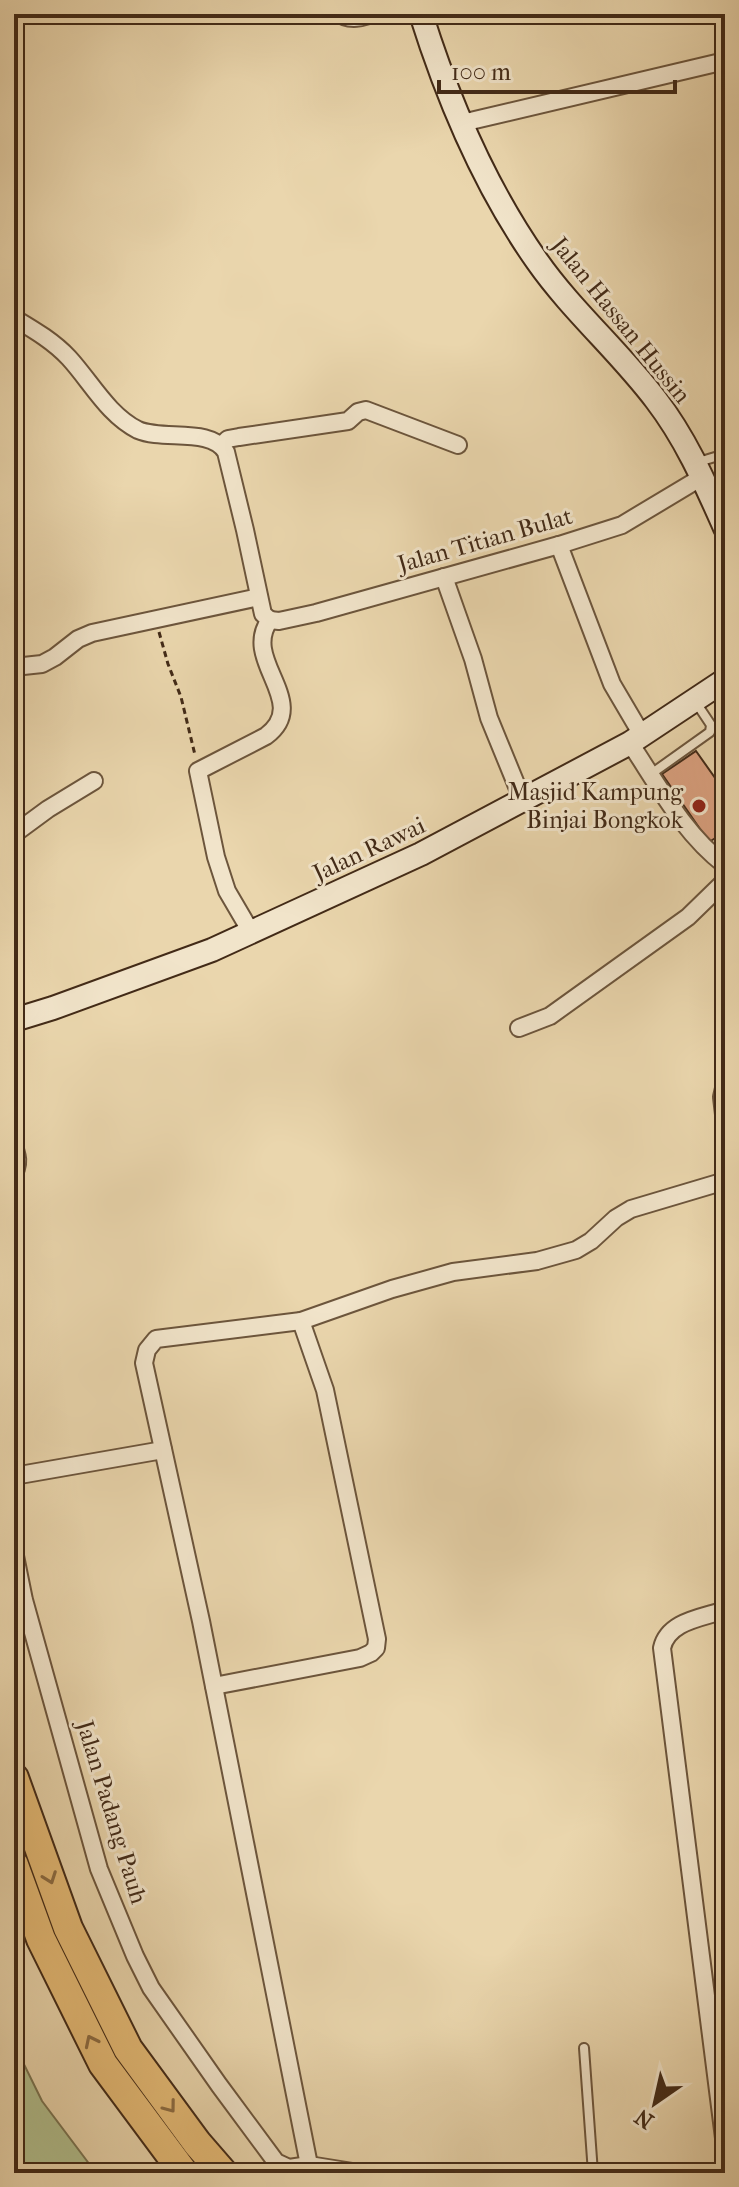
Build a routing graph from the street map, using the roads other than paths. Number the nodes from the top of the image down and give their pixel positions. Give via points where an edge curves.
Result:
1 (332, 14) edge
2 (382, 14) edge
3 (421, 14) edge
4 (725, 61) edge
5 (462, 123) junction
6 (14, 318) edge
7 (222, 445) junction
8 (458, 445) dead end
9 (725, 454) edge
10 (699, 470) junction
11 (725, 528) edge
12 (559, 545) junction
13 (444, 577) junction
14 (259, 597) junction
15 (270, 620) junction
16 (14, 667) edge
17 (725, 680) edge
18 (694, 701) junction
19 (636, 739) junction
20 (651, 774) junction
21 (94, 781) dead end
22 (523, 801) junction
23 (14, 834) edge
24 (725, 865) edge
25 (725, 881) edge
26 (251, 932) junction
27 (14, 1020) edge
28 (519, 1028) dead end
29 (725, 1084) edge
30 (725, 1123) edge
31 (14, 1135) edge
32 (14, 1181) edge
33 (725, 1181) edge
34 (301, 1321) junction
35 (163, 1450) junction
36 (14, 1476) edge
37 (14, 1551) edge
38 (725, 1610) edge
39 (214, 1686) junction
40 (14, 1778) edge
41 (14, 1865) edge
42 (584, 2048) dead end
43 (725, 2146) edge
44 (300, 2166) junction
45 (184, 2173) edge
46 (223, 2173) edge
47 (359, 2173) edge
48 (593, 2173) edge

1 - 2 lane via 351,23
3 - 5 main road, Jalan Hassan Hussin
4 - 5 street
5 - 10 main road, Jalan Hassan Hussin via 537,261 656,399
6 - 7 street via 58,347 128,424 140,431
7 - 8 street via 228,439 348,421 366,410
7 - 14 street
9 - 10 lane
10 - 11 main road, Jalan Hassan Hussin
10 - 12 street, Jalan Titian Bulat via 622,525
12 - 13 street, Jalan Titian Bulat
12 - 19 street
13 - 15 street, Jalan Titian Bulat via 316,613
13 - 22 street via 489,718
14 - 15 street
14 - 16 street via 92,633 42,664
15 - 26 street via 261,643 282,704 280,718 266,736 198,771 227,891
17 - 18 main road, Jalan Rawai
18 - 19 main road, Jalan Rawai
18 - 20 lane via 711,725 710,732
19 - 20 street
19 - 22 main road, Jalan Rawai
20 - 24 street via 695,838
21 - 23 street
22 - 26 main road, Jalan Rawai
25 - 28 street via 688,917 550,1016
26 - 27 main road, Jalan Rawai
29 - 30 street
31 - 32 lane via 23,1163
33 - 34 street via 631,1209 576,1250 453,1272
34 - 35 street via 156,1339 144,1363
34 - 39 street via 325,1390 376,1648 347,1661
35 - 36 street
35 - 39 street
37 - 44 street, Jalan Padang Pauh via 99,1869 135,1956 151,1988 276,2162
38 - 43 street via 675,1627 662,1648
39 - 44 street
40 -> 46 highway via 68,1928 128,2049
45 -> 41 highway via 103,2064 41,1939
42 - 48 lane
44 - 47 street

